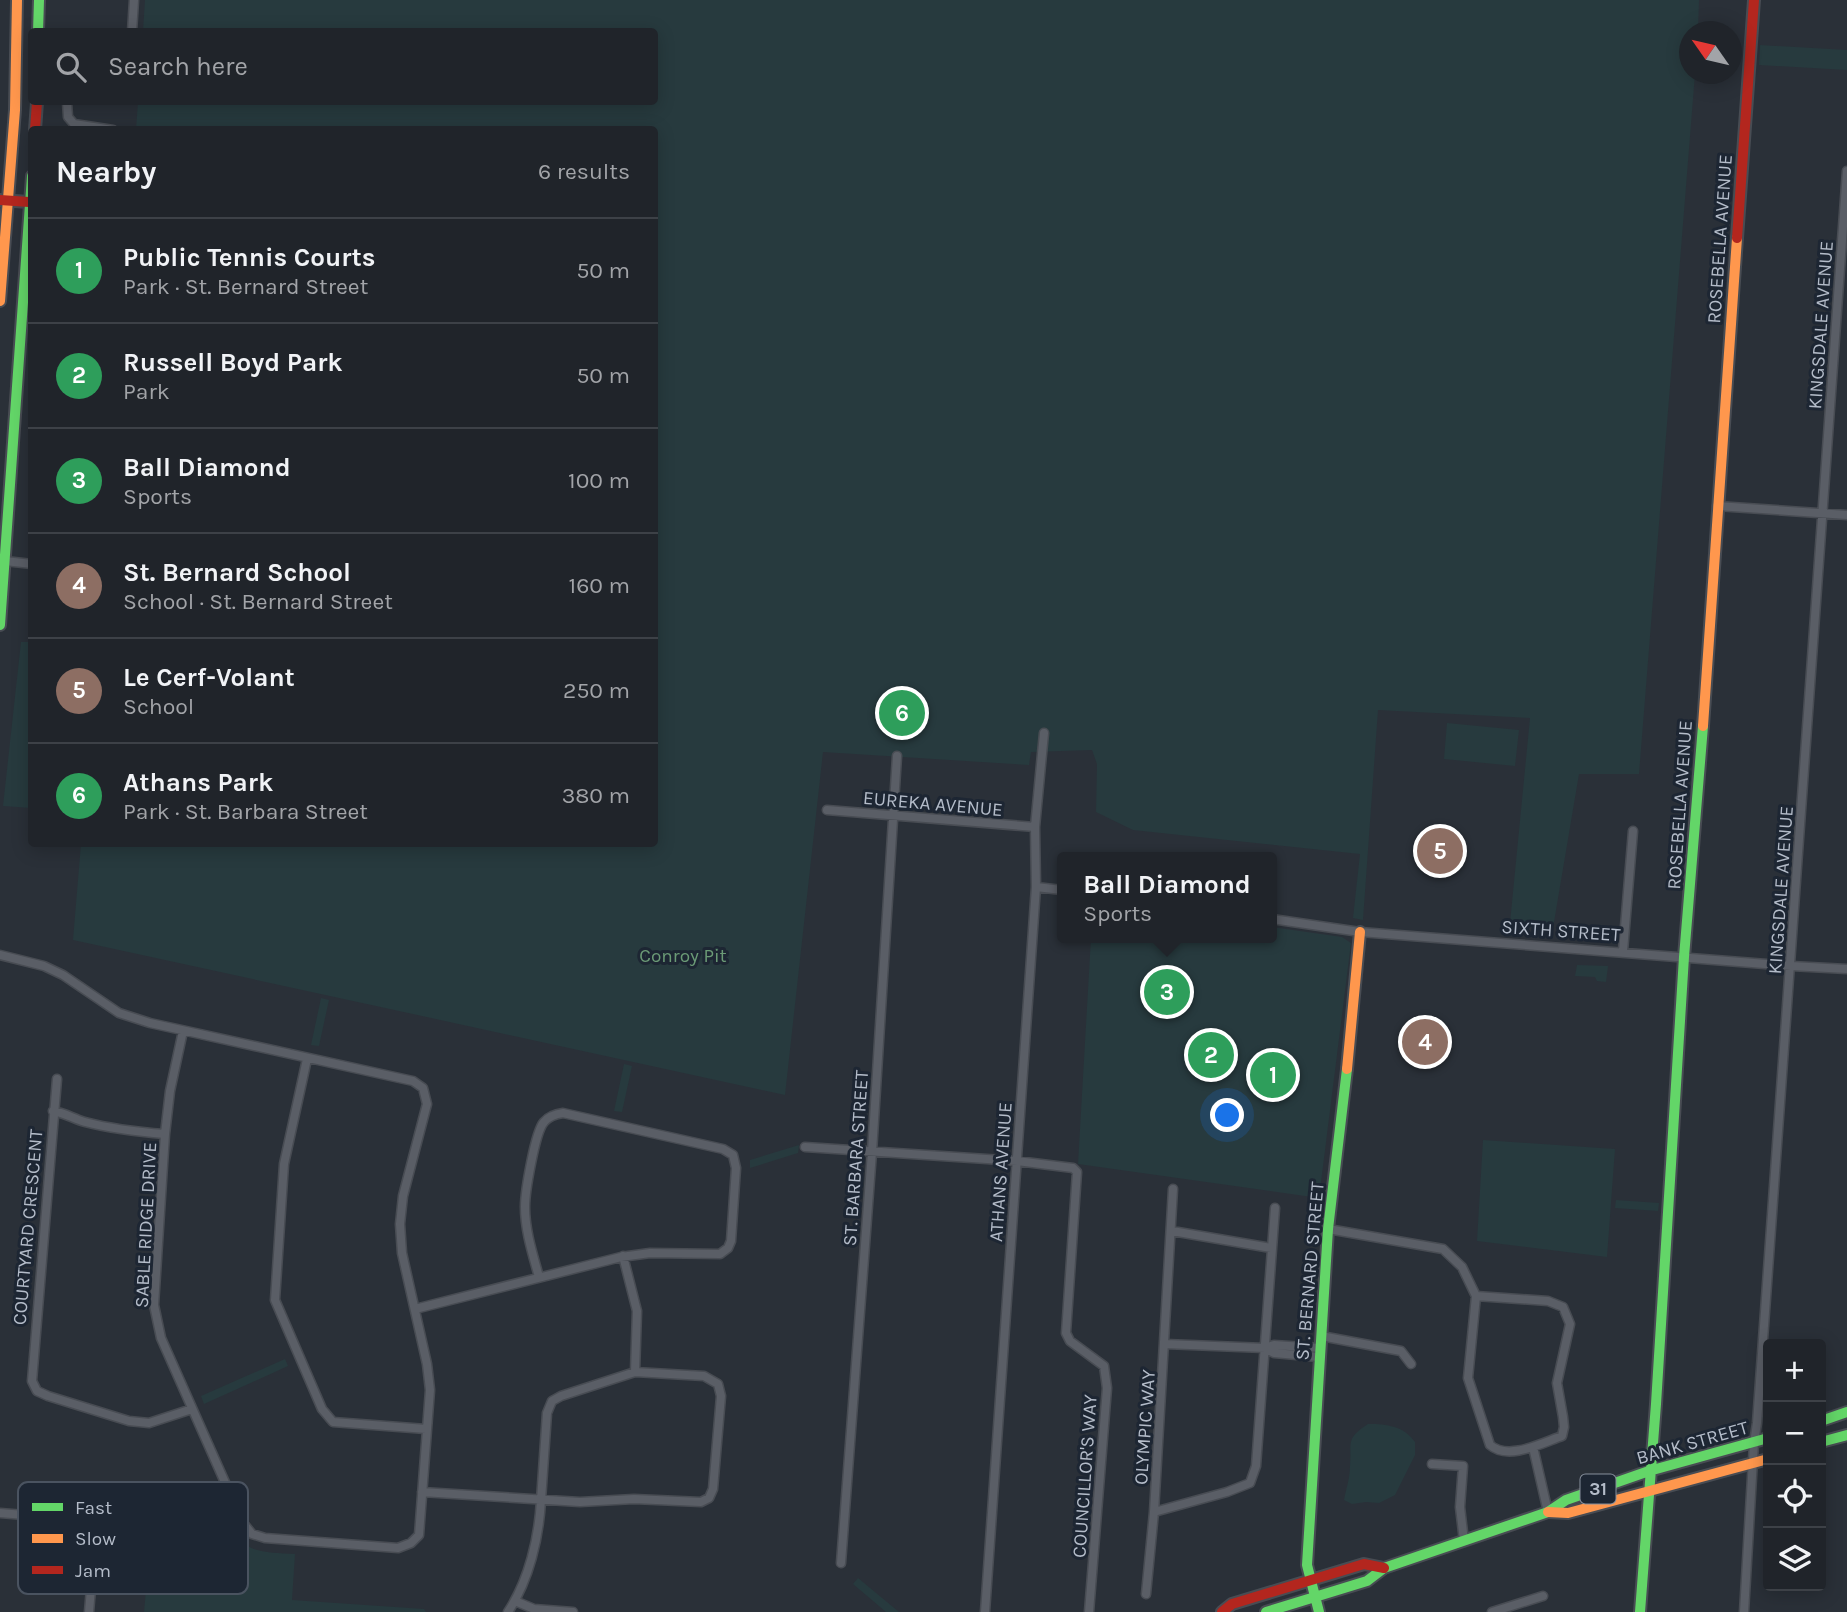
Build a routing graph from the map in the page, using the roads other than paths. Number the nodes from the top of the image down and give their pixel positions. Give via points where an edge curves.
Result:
1 (17, 0) edge
2 (38, 0) edge
3 (134, 0) edge
4 (1754, 0) edge
5 (38, 28) edge
6 (132, 28) edge
7 (37, 105) edge
8 (67, 105) edge
9 (35, 126) edge
10 (87, 126) edge
11 (1847, 171) edge
12 (4, 200) edge
13 (28, 202) edge
14 (28, 231) edge
15 (2, 240) edge
16 (0, 301) edge
17 (1717, 506) junction
18 (1822, 513) junction
19 (1847, 514) edge
20 (5, 561) junction
21 (28, 564) edge
22 (0, 625) edge
23 (1044, 733) dead end
24 (897, 755) dead end
25 (827, 810) dead end
26 (894, 815) junction
27 (1035, 827) junction
28 (1633, 831) dead end
29 (1035, 887) junction
30 (1057, 889) edge
31 (1277, 920) edge
32 (1360, 932) junction
33 (1623, 951) junction
34 (0, 955) edge
35 (1684, 957) junction
36 (1791, 966) junction
37 (1847, 969) edge
38 (183, 1031) junction
39 (307, 1059) junction
40 (57, 1079) dead end
41 (53, 1111) junction
42 (165, 1134) junction
43 (805, 1147) dead end
44 (872, 1152) junction
45 (1017, 1161) junction
46 (1174, 1189) dead end
47 (1275, 1208) dead end
48 (1328, 1230) junction
49 (1172, 1231) junction
50 (1271, 1248) junction
51 (623, 1256) junction
52 (539, 1277) junction
53 (1476, 1296) junction
54 (415, 1309) junction
55 (1321, 1336) junction
56 (1165, 1344) junction
57 (1265, 1348) junction
58 (1319, 1353) junction
59 (1411, 1364) dead end
60 (635, 1372) junction
61 (192, 1409) junction
62 (1847, 1412) edge
63 (1826, 1419) edge
64 (426, 1429) junction
65 (1847, 1435) edge
66 (1763, 1440) edge
67 (1826, 1441) edge
68 (1754, 1443) junction
69 (1847, 1444) edge
70 (1533, 1447) junction
71 (1763, 1460) edge
72 (1754, 1463) junction
73 (1433, 1464) dead end
74 (1649, 1471) junction
75 (225, 1482) edge
76 (1649, 1491) junction
77 (422, 1492) junction
78 (541, 1500) junction
79 (1154, 1512) junction
80 (1548, 1512) junction
81 (0, 1513) edge
82 (18, 1514) edge
83 (248, 1529) edge
84 (1464, 1541) junction
85 (841, 1563) dead end
86 (1384, 1568) junction
87 (1311, 1580) junction
88 (91, 1594) edge
89 (1146, 1594) dead end
90 (1544, 1595) dead end
91 (1316, 1596) junction
92 (516, 1601) junction
93 (89, 1612) edge
94 (509, 1612) edge
95 (573, 1612) edge
96 (985, 1612) edge
97 (1089, 1612) edge
98 (1222, 1612) edge
99 (1266, 1612) edge
100 (1319, 1612) edge
101 (1492, 1612) edge
102 (1640, 1612) edge
103 (1744, 1612) edge

1 - 12 street via 15,110
2 - 5 street
3 - 6 street
4 - 17 street, ROSEBELLA AVENUE
7 - 9 street
8 - 10 street via 74,124
11 - 18 street, KINGSDALE AVENUE
12 - 13 street
12 - 15 street
14 - 20 street
15 - 16 street
17 - 18 street
17 - 35 street, ROSEBELLA AVENUE
18 - 19 street
18 - 36 street, KINGSDALE AVENUE
20 - 21 street
20 - 22 street
23 - 27 street, ATHANS AVENUE
24 - 26 street, ST. BARBARA STREET
25 - 26 street, EUREKA AVENUE
26 - 27 street, EUREKA AVENUE
26 - 44 street, ST. BARBARA STREET
27 - 29 street, ATHANS AVENUE
28 - 33 street
29 - 30 street
29 - 45 street, ATHANS AVENUE
31 - 32 street, SIXTH STREET
32 - 33 street, SIXTH STREET
32 - 48 street, ST. BERNARD STREET
33 - 35 street, SIXTH STREET
34 - 38 street, SABLE RIDGE DRIVE via 63,975 119,1013
35 - 36 street, SIXTH STREET
35 - 74 street, ROSEBELLA AVENUE
36 - 37 street, SIXTH STREET
36 - 68 street, KINGSDALE AVENUE
38 - 39 street, SABLE RIDGE DRIVE
38 - 42 street, SABLE RIDGE DRIVE
39 - 54 street, SABLE RIDGE DRIVE via 413,1081 423,1088 427,1104 401,1214 402,1253
39 - 64 street via 284,1164 275,1300 321,1409 333,1422
40 - 41 street, COURTYARD CRESCENT
41 - 42 street, COURTYARD CRESCENT via 126,1131
41 - 61 street, COURTYARD CRESCENT via 32,1381 37,1391 48,1396 129,1421 149,1423
42 - 61 street, SABLE RIDGE DRIVE via 154,1305 161,1338
43 - 44 street
44 - 45 street
44 - 85 street, ST. BARBARA STREET
45 - 96 street, ATHANS AVENUE
45 - 97 street, COUNCILLOR'S WAY via 1077,1172 1066,1333 1104,1366 1107,1388
46 - 49 street, OLYMPIC WAY
47 - 50 street, OLYMPIC WAY
48 - 53 street via 1443,1249 1462,1267
48 - 55 street, ST. BERNARD STREET
49 - 50 street
49 - 56 street, OLYMPIC WAY
50 - 57 street, OLYMPIC WAY
51 - 52 street
51 - 52 street via 725,1251 731,1241 733,1156 723,1149 556,1114 540,1129 526,1194 526,1219
51 - 60 street via 637,1311
52 - 54 street
53 - 70 street via 1468,1378 1490,1445 1503,1452
53 - 70 street via 1558,1303 1568,1315 1557,1383 1562,1436
54 - 64 street, SABLE RIDGE DRIVE via 430,1390
55 - 58 street, ST. BERNARD STREET
55 - 59 street via 1401,1351
56 - 57 street, OLYMPIC WAY
56 - 79 street, OLYMPIC WAY
57 - 58 street, OLYMPIC WAY via 1274,1345
57 - 79 street, OLYMPIC WAY via 1256,1466 1250,1483
58 - 87 street, ST. BERNARD STREET via 1307,1565
60 - 78 street via 552,1401 547,1413
60 - 78 street via 704,1376 718,1384 721,1396 709,1498 701,1502
61 - 75 street, SABLE RIDGE DRIVE
62 - 63 street
64 - 77 street, SABLE RIDGE DRIVE
65 - 67 street
66 - 68 street, BANK STREET / 31
67 - 69 street
68 - 72 street, KINGSDALE AVENUE
68 - 74 street, BANK STREET / 31
70 - 80 street
71 - 72 street, BANK STREET / 31
72 - 76 street, BANK STREET / 31
72 - 103 street, KINGSDALE AVENUE
73 - 84 street via 1462,1466
74 - 76 street, ROSEBELLA AVENUE
74 - 80 street, BANK STREET / 31 via 1566,1500
76 - 80 street, BANK STREET / 31 via 1568,1513
76 - 102 street, ROSEBELLA AVENUE
77 - 78 street
77 - 83 street, SABLE RIDGE DRIVE via 419,1535 398,1548 265,1538
78 - 92 street via 531,1561
79 - 89 street, OLYMPIC WAY
80 - 84 street, BANK STREET / 31
81 - 82 street
84 - 86 street, BANK STREET / 31
86 - 87 street, BANK STREET / 31 via 1364,1564
86 - 91 street, BANK STREET / 31 via 1367,1581
87 - 91 street, ST. BERNARD STREET
87 - 98 street, BANK STREET / 31 via 1231,1604
88 - 93 street
90 - 101 street
91 - 99 street, BANK STREET / 31
91 - 100 street, ST. BERNARD STREET
92 - 94 street
92 - 95 street via 534,1609

